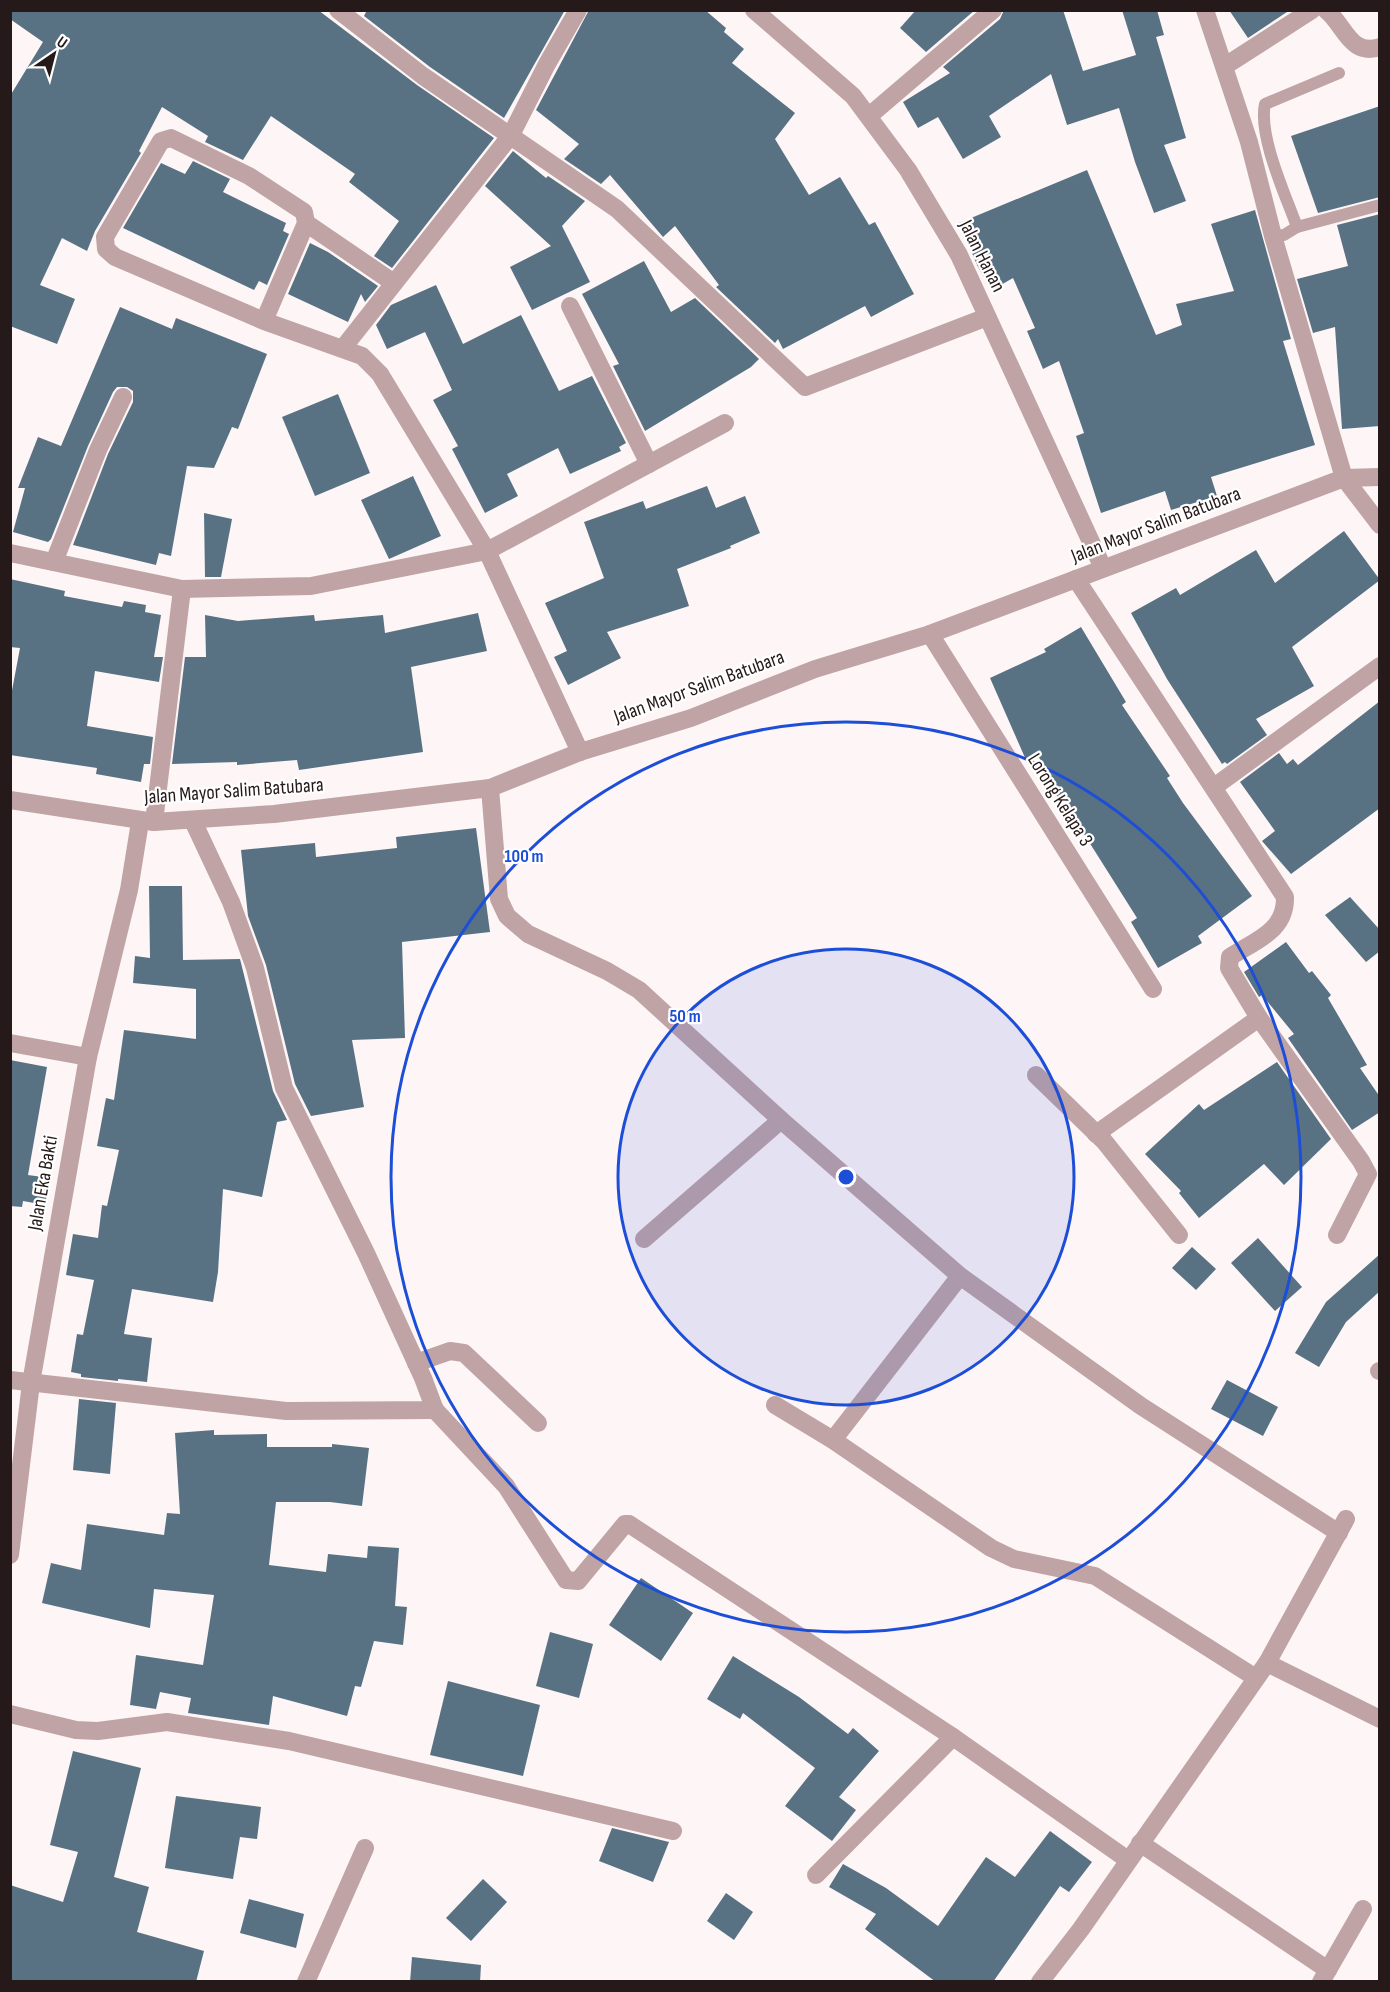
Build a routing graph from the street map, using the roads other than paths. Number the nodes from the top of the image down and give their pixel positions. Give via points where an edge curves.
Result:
1 (338, 10) edge
2 (578, 10) edge
3 (754, 10) edge
4 (993, 10) edge
5 (1205, 10) edge
6 (1312, 10) edge
7 (1326, 10) edge
8 (1380, 47) edge
9 (1225, 66) junction
10 (1339, 73) dead end
11 (869, 116) junction
12 (511, 135) junction
13 (1267, 139) junction
14 (1249, 142) junction
15 (1380, 205) edge
16 (306, 223) junction
17 (1297, 227) junction
18 (1273, 236) junction
19 (394, 284) junction
20 (570, 306) dead end
21 (987, 317) junction
22 (264, 321) junction
23 (343, 348) junction
24 (123, 397) dead end
25 (725, 423) dead end
26 (649, 464) junction
27 (1380, 477) edge
28 (1344, 478) junction
29 (1380, 525) edge
30 (487, 551) junction
31 (10, 553) edge
32 (54, 562) junction
33 (1103, 568) junction
34 (1076, 579) junction
35 (182, 589) junction
36 (930, 634) junction
37 (1380, 666) edge
38 (580, 752) junction
39 (1214, 787) junction
40 (490, 788) junction
41 (10, 800) edge
42 (193, 821) junction
43 (147, 822) junction
44 (1153, 989) dead end
45 (1259, 1018) junction
46 (10, 1043) edge
47 (88, 1057) junction
48 (1036, 1075) dead end
49 (781, 1120) junction
50 (1096, 1134) junction
51 (1179, 1235) dead end
52 (1337, 1235) dead end
53 (644, 1239) dead end
54 (960, 1276) junction
55 (416, 1363) junction
56 (10, 1380) edge
57 (31, 1383) junction
58 (775, 1405) dead end
59 (435, 1410) junction
60 (538, 1423) dead end
61 (833, 1440) junction
62 (10, 1555) edge
63 (1267, 1663) junction
64 (1256, 1678) junction
65 (10, 1714) edge
66 (1380, 1719) edge
67 (953, 1737) junction
68 (674, 1831) dead end
69 (1140, 1843) junction
70 (365, 1848) dead end
71 (1128, 1860) junction
72 (816, 1875) dead end
73 (1363, 1909) dead end
74 (1324, 1976) edge
75 (306, 1982) edge
76 (1040, 1982) edge

1 - 12 street via 423,76
2 - 12 street
3 - 11 street, Jalan Hanan via 853,96
4 - 11 street
5 - 9 street
6 - 9 street
7 - 8 street via 1360,49
9 - 14 street
10 - 13 lane via 1265,104
11 - 21 street, Jalan Hanan via 908,170 959,255
12 - 19 street
12 - 21 street via 617,209 805,387
13 - 14 lane
13 - 17 lane
14 - 18 street
15 - 17 lane
16 - 19 street
16 - 22 street
16 - 22 street via 304,212 296,205 249,176 171,138 155,148 105,237 106,249 115,257
17 - 18 lane
18 - 28 street
19 - 23 street
20 - 26 street
21 - 33 street, Jalan Hanan
22 - 23 street
23 - 30 street via 363,356 380,374
24 - 32 street
25 - 26 street
26 - 30 street
27 - 28 street, Jalan Mayor Salim Batubara
28 - 29 street
28 - 33 street, Jalan Mayor Salim Batubara
30 - 35 street via 311,586
30 - 38 street
31 - 32 street
32 - 35 street
33 - 34 street, Jalan Mayor Salim Batubara
34 - 36 street, Jalan Mayor Salim Batubara
34 - 39 street
35 - 43 street, Jalan Eka Bakti
36 - 38 street, Jalan Mayor Salim Batubara via 815,669 691,718
36 - 44 street, Lorong Kelapa 3
37 - 39 street
38 - 40 street, Jalan Mayor Salim Batubara
39 - 45 street via 1285,897 1279,924 1230,957 1229,968
40 - 42 street, Jalan Mayor Salim Batubara
40 - 49 street via 499,899 507,916 528,934 639,990
41 - 43 street, Jalan Mayor Salim Batubara
42 - 43 street, Jalan Mayor Salim Batubara
42 - 55 street via 231,902 255,968 284,1088
43 - 47 street, Jalan Eka Bakti
45 - 50 street
45 - 52 street via 1368,1174
46 - 47 street
47 - 57 street, Jalan Eka Bakti
48 - 50 street
49 - 53 street
49 - 54 street
50 - 51 street
54 - 61 street
54 - 63 street via 1141,1407 1342,1526
55 - 59 street
55 - 60 street via 450,1351 465,1353
56 - 57 street
57 - 59 street via 286,1411
57 - 62 street, Jalan Eka Bakti
58 - 61 street
59 - 67 street via 506,1486 566,1580 578,1581 629,1524
61 - 64 street via 991,1548 1014,1559 1095,1576
63 - 64 street
63 - 66 street
64 - 69 street
65 - 68 street via 76,1730 167,1722 289,1741
67 - 71 street
67 - 72 street
69 - 71 street
69 - 74 street
70 - 75 street
71 - 76 street
73 - 74 street

